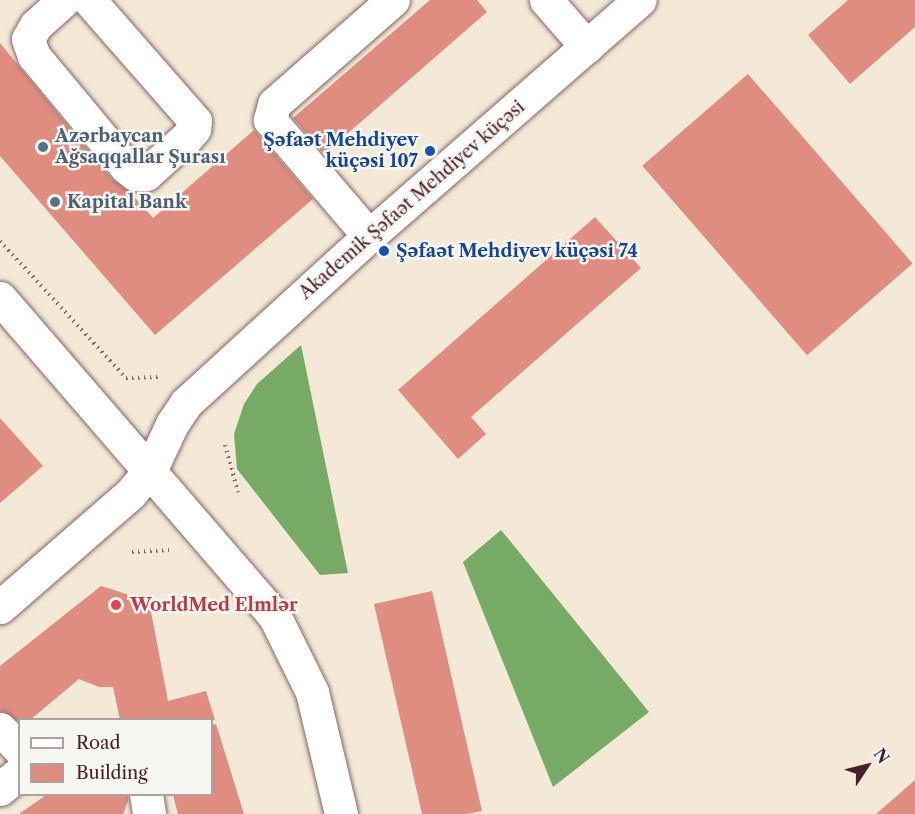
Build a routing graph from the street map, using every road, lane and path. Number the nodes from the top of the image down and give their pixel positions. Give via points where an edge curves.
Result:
1 (64, 0) edge
2 (89, 0) edge
3 (393, 0) edge
4 (546, 0) edge
5 (640, 0) edge
6 (587, 47) junction
7 (369, 236) junction
8 (0, 241) edge
9 (0, 298) edge
10 (162, 377) dead end
11 (225, 445) dead end
12 (151, 469) junction
13 (238, 492) dead end
14 (169, 550) dead end
15 (132, 552) dead end
16 (0, 607) edge
17 (0, 729) edge
18 (18, 748) edge
19 (18, 774) edge
20 (0, 789) edge
21 (146, 796) edge
22 (149, 814) edge
23 (342, 814) edge

1 - 2 main road via 36,25 28,39 34,56 126,167 135,174 146,174 187,137 195,121
3 - 7 main road via 274,104 270,120
4 - 6 main road
5 - 6 main road, Akademik Şəfaət Mehdiyev küçəsi
6 - 7 main road, Akademik Şəfaət Mehdiyev küçəsi
7 - 12 main road, Akademik Şəfaət Mehdiyev küçəsi via 186,403 171,423
8 - 10 path via 126,378
9 - 12 main road
11 - 13 path
12 - 16 main road via 103,519
12 - 23 main road via 261,598 294,650 324,729
14 - 15 path
17 - 18 main road
19 - 20 main road
21 - 22 main road

